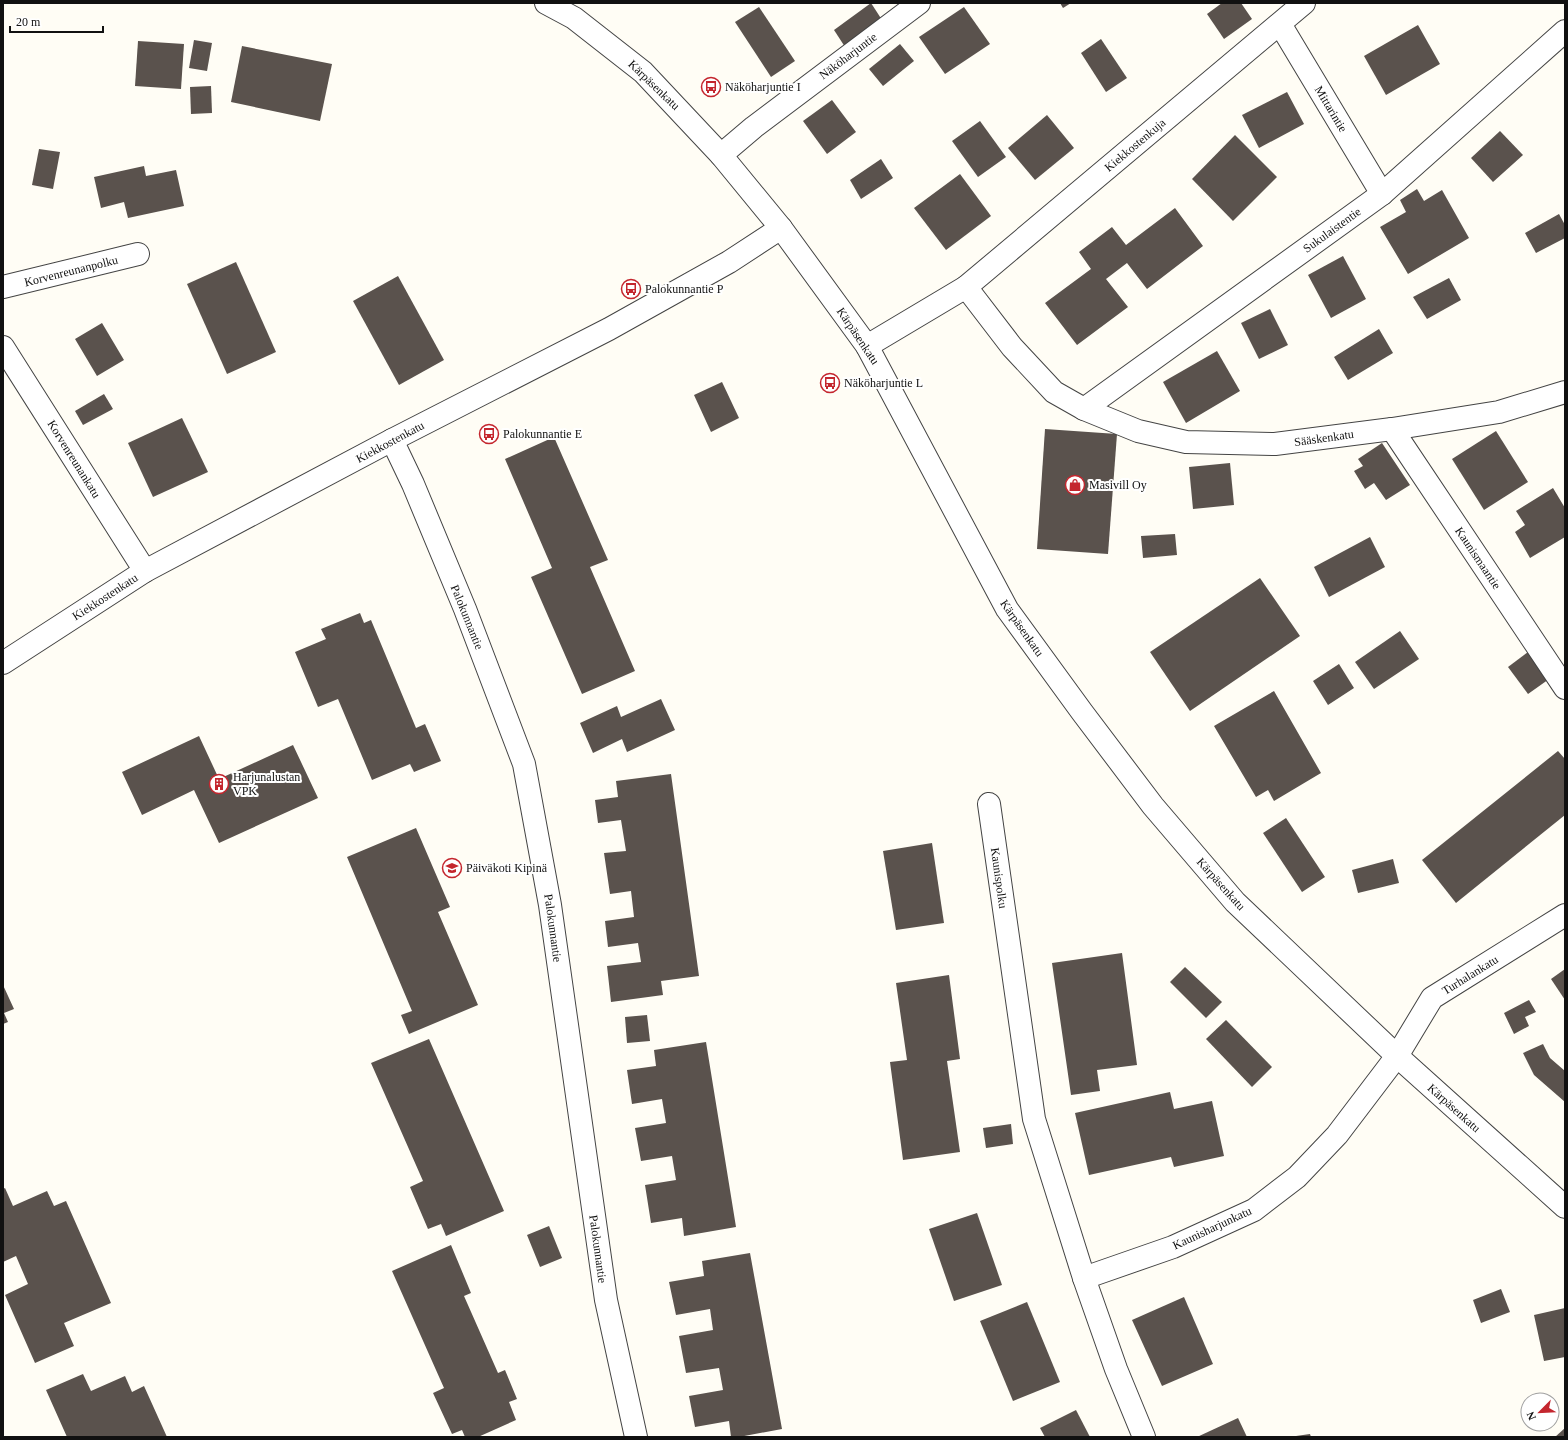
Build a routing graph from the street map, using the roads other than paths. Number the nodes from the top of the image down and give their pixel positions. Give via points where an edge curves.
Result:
1 (546, 3) edge
2 (919, 3) edge
3 (1304, 3) edge
4 (1280, 24) junction
5 (1565, 31) edge
6 (721, 155) junction
7 (1382, 194) junction
8 (781, 228) junction
9 (138, 254) dead end
10 (3, 287) edge
11 (966, 287) junction
12 (867, 346) junction
13 (3, 348) edge
14 (1565, 392) edge
15 (1084, 409) junction
16 (1392, 429) junction
17 (392, 440) junction
18 (145, 571) junction
19 (3, 664) edge
20 (1565, 688) edge
21 (989, 804) dead end
22 (1565, 915) edge
23 (1396, 1056) junction
24 (1565, 1207) edge
25 (1084, 1278) junction
26 (636, 1437) edge
27 (1144, 1437) edge

1 - 6 street, Kärpäsenkatu via 574,18 643,72
2 - 6 street, Näköharjuntie
3 - 4 street, Kiekkostenkuja
4 - 7 street, Mittarintie
4 - 11 street, Kiekkostenkuja
5 - 7 street, Sukulaistentie
6 - 8 street, Kärpäsenkatu
7 - 15 street, Sukulaistentie
8 - 12 street, Kärpäsenkatu
8 - 17 street, Kiekkostenkatu via 729,262 609,329
9 - 10 street, Korvenreunanpolku
11 - 12 street, Kiekkostenkuja
11 - 15 street via 1012,347 1054,392
12 - 23 street, Kärpäsenkatu via 1007,610 1082,712 1153,806 1235,902
13 - 18 street, Korvenreunankatu
14 - 16 street, Sääskenkatu via 1499,412
15 - 16 street, Sääskenkatu via 1138,431 1186,442 1275,444
16 - 20 street, Kaunismaantie
17 - 18 street, Kiekkostenkatu
17 - 26 street, Palokunnantie via 465,609 524,764 550,905 606,1300
18 - 19 street, Kiekkostenkatu
21 - 25 street, Kaunispolku via 1034,1119
22 - 23 street, Turhalankatu via 1432,998
23 - 24 street, Kärpäsenkatu
23 - 25 street, Kaunisharjunkatu via 1337,1135 1297,1177 1254,1210 1173,1247
25 - 27 street via 1116,1369

